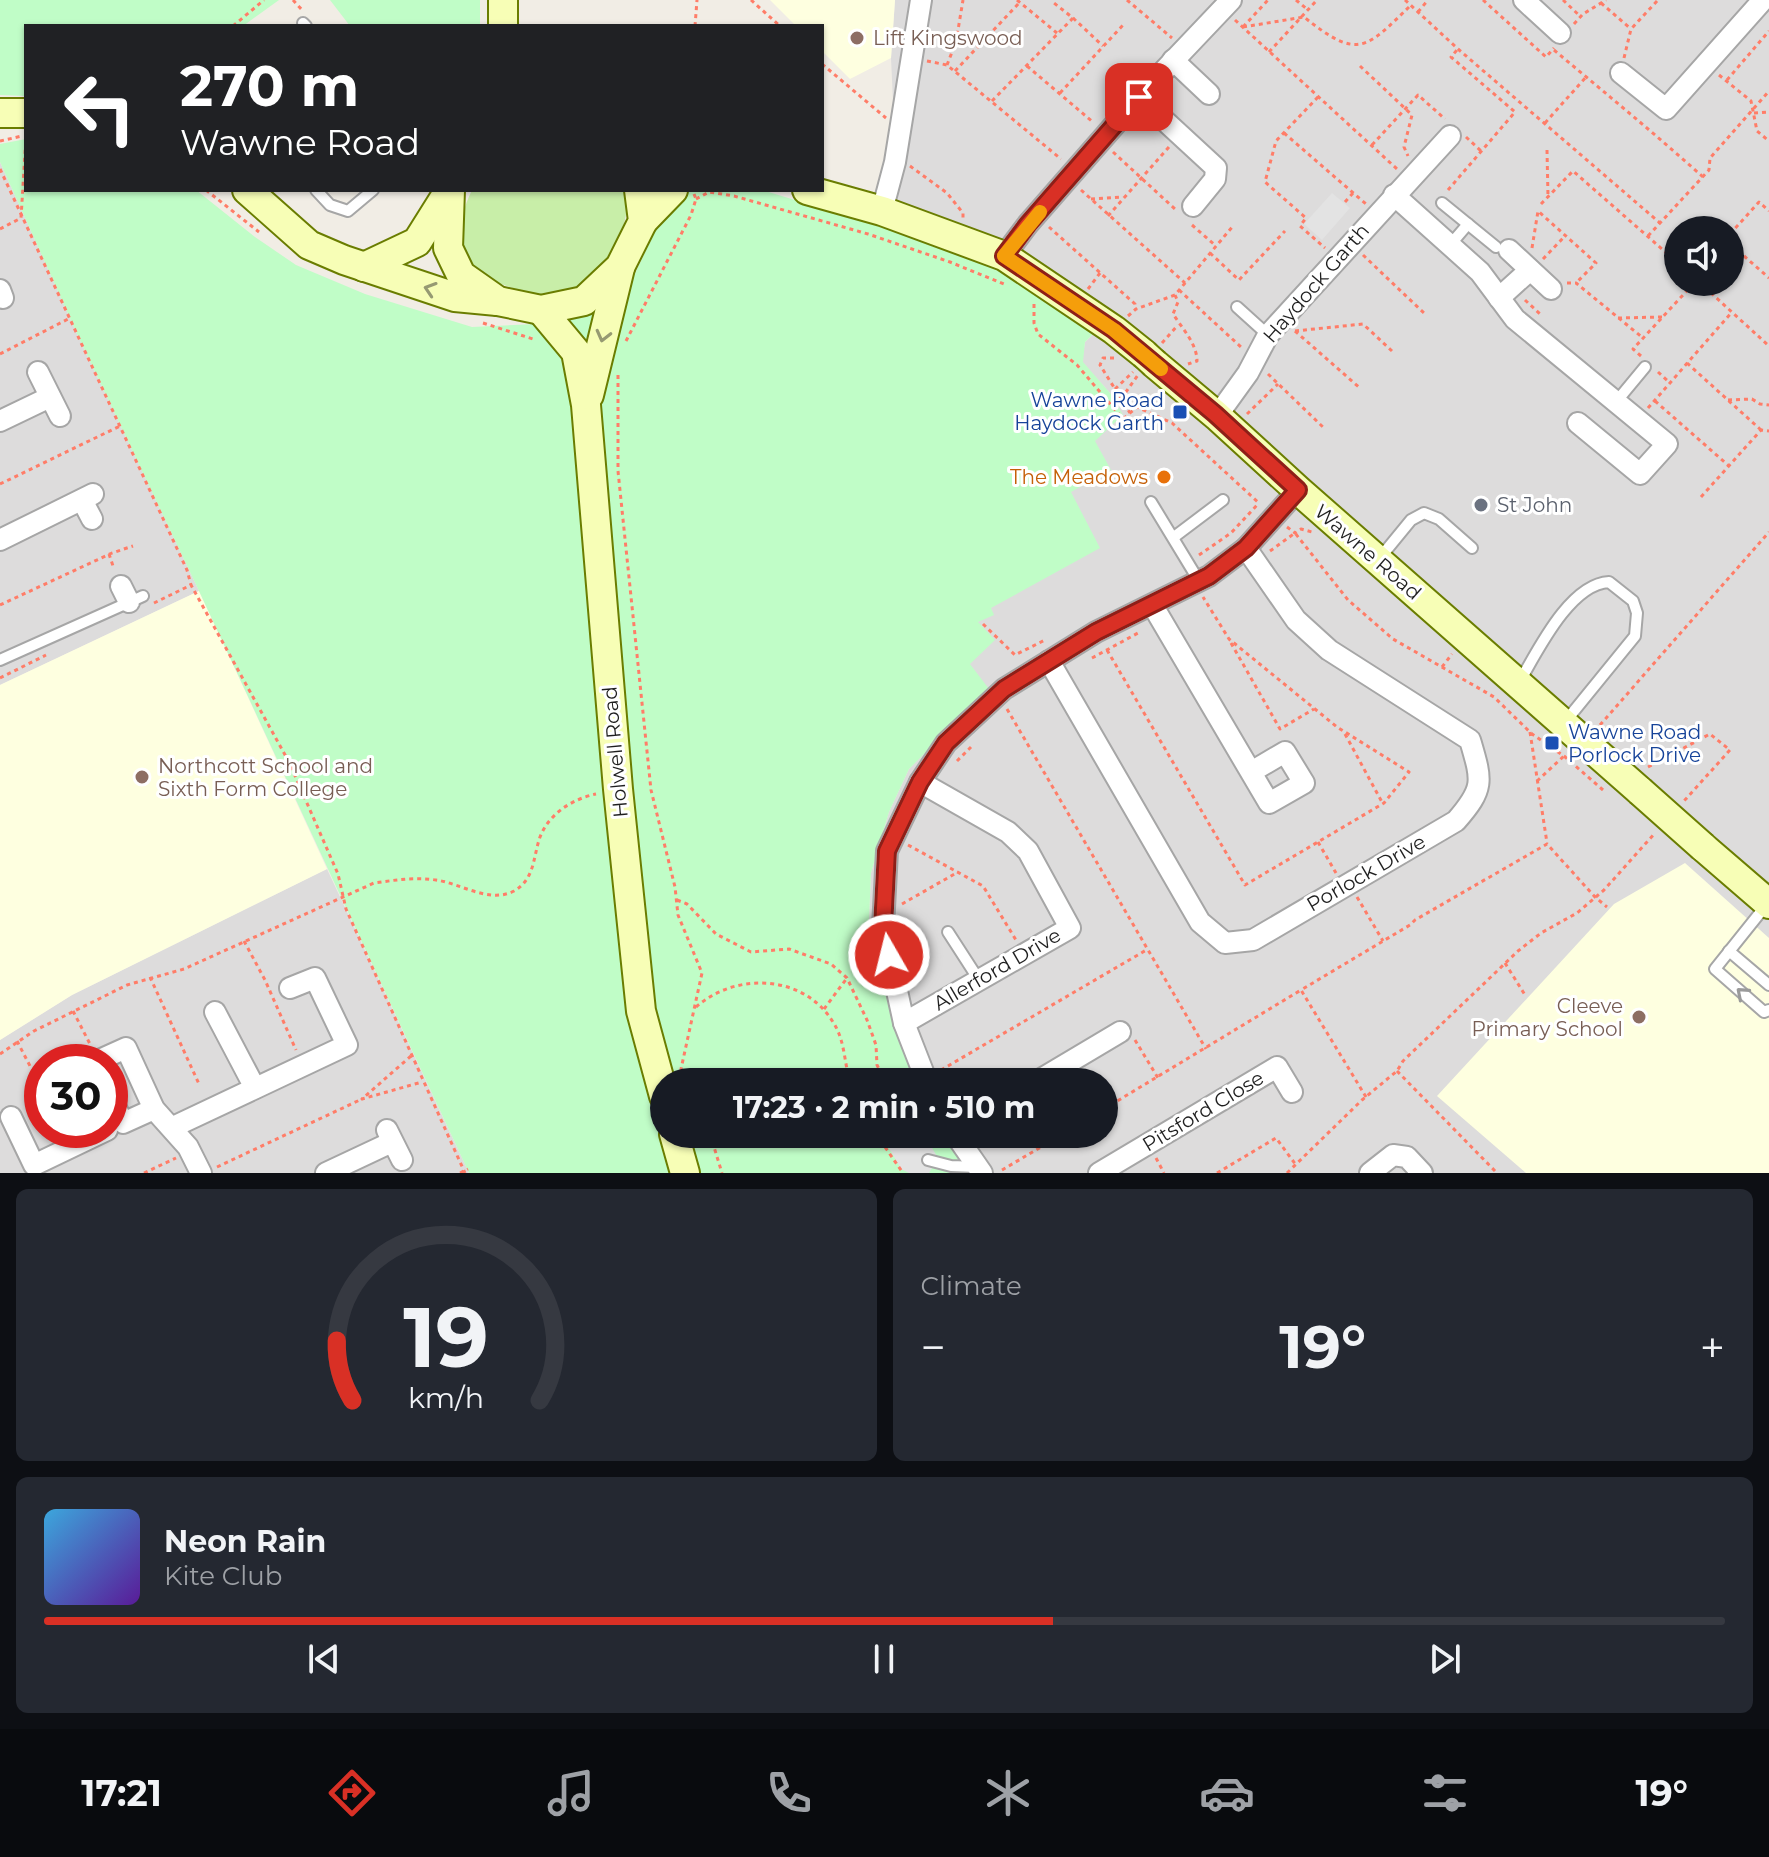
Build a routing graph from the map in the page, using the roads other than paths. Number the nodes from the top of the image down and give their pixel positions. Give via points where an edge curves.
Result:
1 (921, 0) edge
2 (1524, 0) edge
3 (1763, 0) edge
4 (1231, 8) edge
5 (1556, 41) road end
6 (1179, 54) junction
7 (1621, 73) road end
8 (1209, 94) dead end
9 (1139, 97) junction
10 (0, 113) edge
11 (24, 113) edge
12 (1450, 136) dead end
13 (250, 192) edge
14 (318, 192) edge
15 (371, 192) edge
16 (449, 192) edge
17 (450, 192) edge
18 (639, 192) edge
19 (814, 192) edge
20 (685, 195) edge
21 (1394, 195) junction
22 (1444, 198) road end
23 (1193, 206) dead end
24 (882, 211) junction
25 (643, 221) junction
26 (1468, 224) junction
27 (1450, 245) junction
28 (1503, 248) joint
29 (1004, 256) junction
30 (1535, 259) junction
31 (364, 267) junction
32 (620, 267) junction
33 (1559, 286) road end
34 (1499, 298) junction
35 (498, 301) junction
36 (1237, 307) dead end
37 (541, 310) junction
38 (1268, 335) junction
39 (1647, 364) road end
40 (38, 372) dead end
41 (50, 397) junction
42 (1616, 402) junction
43 (586, 405) junction
44 (60, 416) dead end
45 (1217, 416) junction
46 (0, 421) edge
47 (1578, 423) dead end
48 (1298, 490) junction
49 (1223, 500) dead end
50 (1151, 502) dead end
51 (92, 519) dead end
52 (1174, 537) junction
53 (0, 540) edge
54 (1472, 548) dead end
55 (1251, 555) junction
56 (1378, 560) junction
57 (1198, 582) junction
58 (134, 598) road end
59 (1157, 613) junction
60 (0, 660) edge
61 (1053, 669) junction
62 (1518, 684) junction
63 (1571, 741) junction
64 (1251, 772) dead end
65 (927, 786) junction
66 (1768, 903) edge
67 (948, 932) dead end
68 (1729, 951) junction
69 (979, 980) junction
70 (1769, 985) edge
71 (290, 988) dead end
72 (1769, 1010) edge
73 (215, 1012) dead end
74 (904, 1023) junction
75 (1120, 1032) road end
76 (128, 1052) edge
77 (656, 1068) edge
78 (929, 1068) edge
79 (1060, 1068) edge
80 (255, 1088) junction
81 (1292, 1092) dead end
82 (154, 1109) junction
83 (11, 1117) dead end
84 (128, 1120) edge
85 (173, 1127) junction
86 (24, 1144) edge
87 (394, 1144) dead end
88 (26, 1148) edge
89 (69, 1148) edge
90 (678, 1148) edge
91 (967, 1148) edge
92 (928, 1160) dead end
93 (987, 1170) edge
94 (1103, 1172) edge
95 (203, 1173) edge
96 (326, 1173) edge
97 (685, 1173) edge
98 (1370, 1173) edge
99 (1422, 1173) edge

1 - 24 street
2 - 5 street
3 - 7 street via 1666,109
4 - 6 street
6 - 8 street
6 - 9 street
9 - 23 street via 1216,168 1215,179
9 - 29 street via 1111,143 1073,175
10 - 11 street
12 - 21 street, Haydock Garth
13 - 31 street via 274,208 309,245
14 - 15 lane via 330,205 348,211
16 - 31 street via 417,242
17 - 35 street via 448,248 461,275
18 - 25 street
19 - 24 street, Wawne Road
20 - 25 street
21 - 27 street
21 - 38 street, Haydock Garth
22 - 26 lane
24 - 29 street, Wawne Road
25 - 32 street
26 - 27 lane
26 - 28 lane
27 - 34 street
28 - 30 street
29 - 45 street, Wawne Road via 1114,330 1138,362
30 - 33 street
30 - 34 street
35 -> 31 street via 455,297
32 - 37 street via 584,301
32 -> 43 street, Holwell Road
34 - 42 street via 1515,319 1535,323
35 - 37 street
36 - 38 lane
37 - 43 street, Holwell Road via 576,352
38 - 45 street, Haydock Garth via 1258,364
39 - 42 lane
40 - 41 street
41 - 44 street
41 - 46 street
42 - 47 street via 1667,444 1640,474
43 - 77 street, Holwell Road via 641,1011
45 - 48 street, Wawne Road
48 - 55 street via 1266,510
48 - 56 street, Wawne Road
49 - 52 lane
50 - 52 lane
51 - 53 street via 88,497
52 - 57 lane
54 - 56 lane via 1424,513 1411,520
55 - 57 street
55 - 61 street, Porlock Drive via 1296,620 1329,650 1470,740 1479,771 1476,797 1456,821 1253,940 1225,943 1200,922
56 - 62 street, Wawne Road
57 - 59 street
58 - 60 lane
59 - 61 street via 1096,632
59 - 64 street
61 - 65 street via 1004,689 946,743
62 - 63 street, Wawne Road
62 - 63 lane via 1576,598 1597,583 1609,582 1633,601 1635,636
63 - 66 street, Wawne Road, bridge via 1627,794 1703,847
65 - 69 street, Allerford Drive via 1008,832 1028,851 1070,928
65 - 74 street via 887,851 883,927
66 - 68 lane
67 - 69 lane
68 - 70 lane
72 -> 68 lane via 1764,1012 1715,969
69 - 74 street, Allerford Drive
71 - 80 street via 315,978 347,1045
73 - 80 street
74 - 78 street
75 - 79 street
76 - 82 street
80 - 85 street
81 - 94 street, Pitsford Close via 1277,1067
82 - 84 street
82 - 85 street
83 - 86 street
85 - 95 street
87 - 96 street
88 - 89 street via 34,1165
90 - 97 street
91 - 93 street
92 - 93 lane
98 - 99 street via 1393,1155 1407,1157

